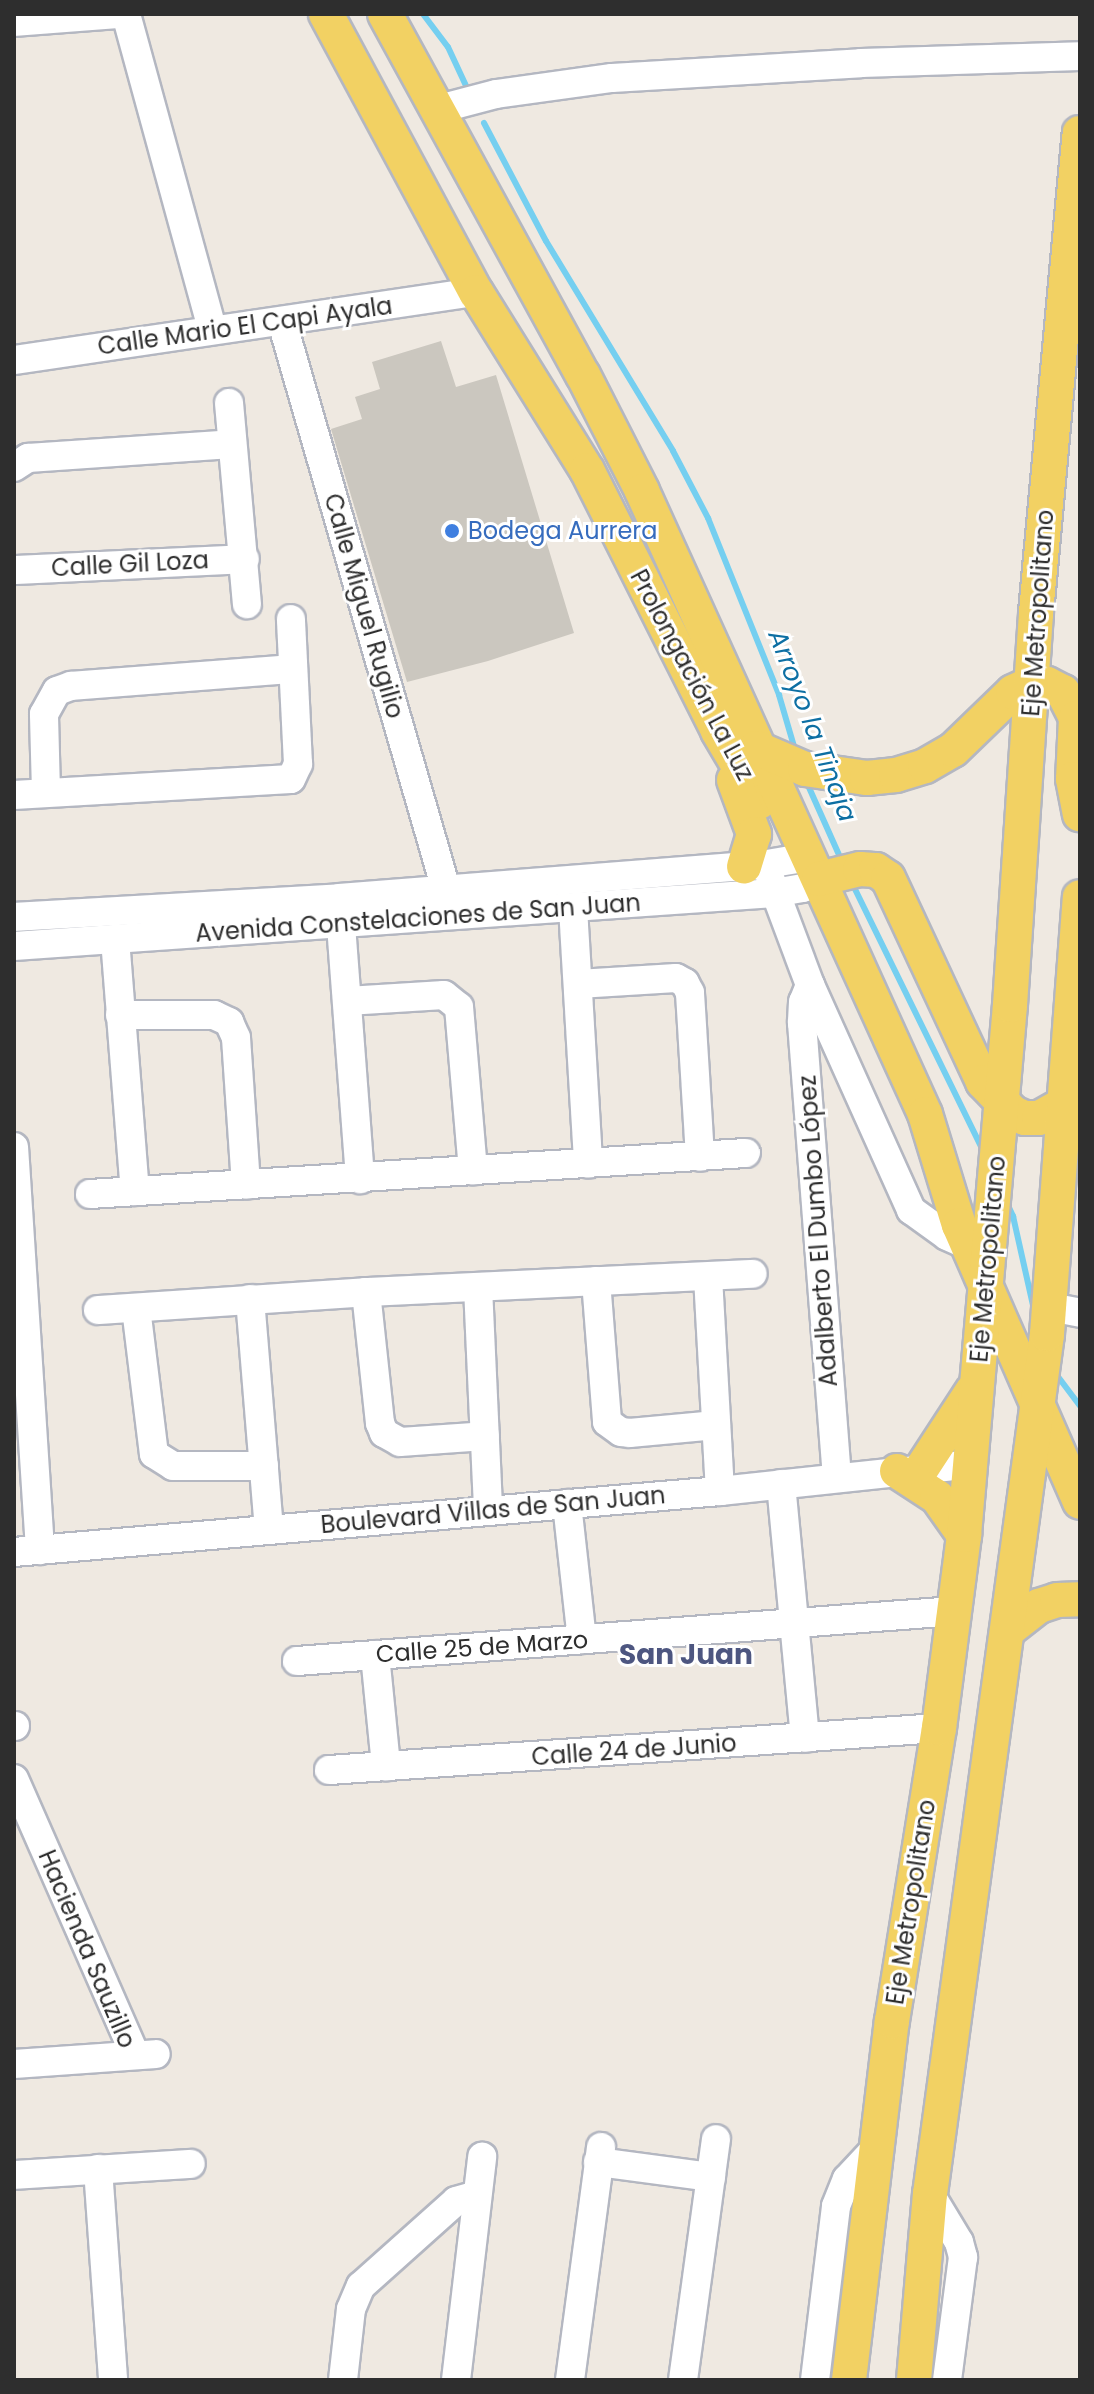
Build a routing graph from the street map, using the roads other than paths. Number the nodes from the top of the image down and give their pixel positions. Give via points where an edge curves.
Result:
1 (117, 14) edge
2 (126, 14) edge
3 (326, 14) edge
4 (385, 14) edge
5 (14, 22) edge
6 (1080, 56) edge
7 (435, 110) junction
8 (1080, 133) edge
9 (481, 191) junction
10 (484, 305) junction
11 (282, 322) junction
12 (212, 328) junction
13 (14, 360) edge
14 (229, 403) dead end
15 (232, 444) junction
16 (14, 467) edge
17 (245, 559) junction
18 (14, 570) edge
19 (247, 604) dead end
20 (291, 619) dead end
21 (292, 669) junction
22 (1032, 683) junction
23 (770, 755) junction
24 (46, 792) junction
25 (14, 795) edge
26 (1080, 814) edge
27 (800, 872) junction
28 (446, 889) junction
29 (1080, 897) edge
30 (573, 908) junction
31 (14, 917) edge
32 (341, 925) junction
33 (115, 939) junction
34 (14, 946) edge
35 (578, 984) junction
36 (810, 985) junction
37 (347, 1001) junction
38 (120, 1015) junction
39 (849, 1071) junction
40 (807, 1078) junction
41 (1062, 1105) junction
42 (1000, 1117) junction
43 (14, 1147) edge
44 (746, 1153) dead end
45 (700, 1157) junction
46 (588, 1164) junction
47 (473, 1170) junction
48 (360, 1179) junction
49 (246, 1185) junction
50 (135, 1191) junction
51 (90, 1194) dead end
52 (963, 1235) junction
53 (753, 1274) dead end
54 (708, 1277) junction
55 (596, 1281) junction
56 (987, 1286) junction
57 (478, 1287) junction
58 (366, 1292) junction
59 (250, 1299) junction
60 (136, 1308) junction
61 (98, 1310) dead end
62 (1059, 1318) edge
63 (979, 1379) junction
64 (1038, 1406) junction
65 (716, 1425) junction
66 (485, 1436) junction
67 (971, 1464) junction
68 (264, 1466) junction
69 (910, 1469) junction
70 (837, 1478) junction
71 (781, 1484) junction
72 (720, 1491) junction
73 (1080, 1502) edge
74 (567, 1504) junction
75 (488, 1510) junction
76 (269, 1528) junction
77 (964, 1535) junction
78 (27, 1551) edge
79 (1080, 1599) edge
80 (955, 1604) junction
81 (1010, 1615) junction
82 (796, 1624) junction
83 (582, 1639) junction
84 (375, 1655) junction
85 (297, 1661) dead end
86 (939, 1728) junction
87 (805, 1738) junction
88 (386, 1766) junction
89 (329, 1770) dead end
90 (14, 1779) edge
91 (14, 2064) edge
92 (716, 2139) dead end
93 (876, 2148) junction
94 (482, 2157) dead end
95 (191, 2164) dead end
96 (98, 2169) junction
97 (14, 2175) edge
98 (711, 2177) junction
99 (930, 2194) junction
100 (477, 2195) junction
101 (113, 2380) edge
102 (343, 2380) edge
103 (456, 2380) edge
104 (570, 2380) edge
105 (683, 2380) edge
106 (815, 2380) edge
107 (849, 2380) edge
108 (914, 2380) edge
109 (947, 2380) edge

1 - 5 street
2 - 12 street
3 - 10 main road, Prolongación La Luz
4 - 7 main road, Prolongación La Luz
6 - 7 street via 612,78 496,94
7 - 9 main road, Prolongación La Luz
8 - 22 main road, Eje Metropolitano
9 - 10 main road via 509,287 502,310
9 - 23 main road, Prolongación La Luz via 583,375
10 - 11 street, Calle Mario El Capi Ayala
10 - 27 main road, Prolongación La Luz via 587,470 718,731 751,821 753,844
11 - 12 street, Calle Mario El Capi Ayala
11 - 28 street, Calle Miguel Rugilio
12 - 13 street, Calle Mario El Capi Ayala
14 - 15 street, Calle Gil Loza
15 - 16 street via 28,458
15 - 17 street, Calle Gil Loza
17 - 18 street, Calle Gil Loza
17 - 19 street, Calle Gil Loza
20 - 21 street
21 - 24 street via 57,691 44,714
21 - 24 street via 298,764 291,779
22 - 23 main road via 1013,692 974,733 925,766 867,778 822,772
22 - 26 main road via 1063,692 1072,704 1073,779
22 - 42 main road, Eje Metropolitano
23 - 27 main road, Prolongación La Luz
24 - 25 street
27 - 28 street, Avenida Constelaciones de San Juan
27 - 30 street, Avenida Constelaciones de San Juan
27 - 36 street
27 - 42 main road via 876,870 888,878
27 - 52 main road, Prolongación La Luz via 924,1168
28 - 31 street, Avenida Constelaciones de San Juan
29 - 41 main road
30 - 32 street, Avenida Constelaciones de San Juan
30 - 35 street
32 - 33 street, Avenida Constelaciones de San Juan
32 - 37 street
33 - 34 street, Avenida Constelaciones de San Juan
33 - 38 street
35 - 45 street via 676,978 685,983 690,993
35 - 46 street
36 - 39 street
36 - 40 street, Adalberto El Dumbo López via 802,1023
37 - 47 street via 444,995 455,1001 462,1015
37 - 48 street
38 - 49 street via 214,1015 229,1022 236,1038
38 - 50 street
39 - 40 street
39 - 52 street via 911,1210 947,1236
40 - 70 street, Adalberto El Dumbo López
41 - 42 main road via 1039,1118 1013,1113
41 - 62 main road
42 - 56 main road, Eje Metropolitano
43 - 78 street
44 - 45 street
45 - 46 street
46 - 47 street
47 - 48 street
48 - 49 street
49 - 50 street
50 - 51 street
52 - 56 main road, Prolongación La Luz
53 - 54 street
54 - 55 street
54 - 65 street
55 - 57 street
55 - 65 street via 607,1422 630,1433
56 - 63 main road, Eje Metropolitano
56 - 64 main road, Prolongación La Luz
57 - 58 street
57 - 66 street
58 - 59 street
58 - 66 street via 384,1433 400,1442
59 - 60 street
59 - 68 street
60 - 61 street
60 - 68 street via 154,1454 173,1466
62 - 64 main road
63 - 67 main road, Eje Metropolitano
63 - 69 main road via 953,1425
64 - 73 main road, Prolongación La Luz
64 - 81 main road
65 - 72 street
66 - 75 street
67 - 69 street, Boulevard Villas de San Juan
67 - 77 main road, Eje Metropolitano
68 - 76 street
69 - 70 street, Boulevard Villas de San Juan
69 - 77 main road
70 - 71 street, Boulevard Villas de San Juan
71 - 72 street, Boulevard Villas de San Juan
71 - 82 street
72 - 74 street, Boulevard Villas de San Juan
74 - 75 street, Boulevard Villas de San Juan
74 - 83 street
75 - 76 street, Boulevard Villas de San Juan
76 - 78 street, Boulevard Villas de San Juan
77 - 80 main road, Eje Metropolitano
79 - 81 main road via 1057,1600
80 - 81 main road via 976,1586 987,1586 999,1589
80 - 82 street, Calle 25 de Marzo
80 - 86 main road, Eje Metropolitano
81 - 99 main road
82 - 83 street, Calle 25 de Marzo
82 - 87 street
83 - 84 street, Calle 25 de Marzo
84 - 85 street, Calle 25 de Marzo
84 - 88 street
86 - 87 street, Calle 24 de Junio
86 - 93 main road, Eje Metropolitano
87 - 88 street, Calle 24 de Junio
88 - 89 street, Calle 24 de Junio
90 - 91 street, Hacienda Sauzillo via 146,2054
92 - 98 street
93 - 106 street via 847,2179 836,2206
93 - 107 main road, Eje Metropolitano
94 - 100 street
95 - 96 street
96 - 97 street
96 - 101 street
98 - 104 street via 600,2154
98 - 105 street
99 - 108 main road
99 - 109 street via 963,2257
100 - 102 street via 445,2209 361,2286 351,2309
100 - 103 street

